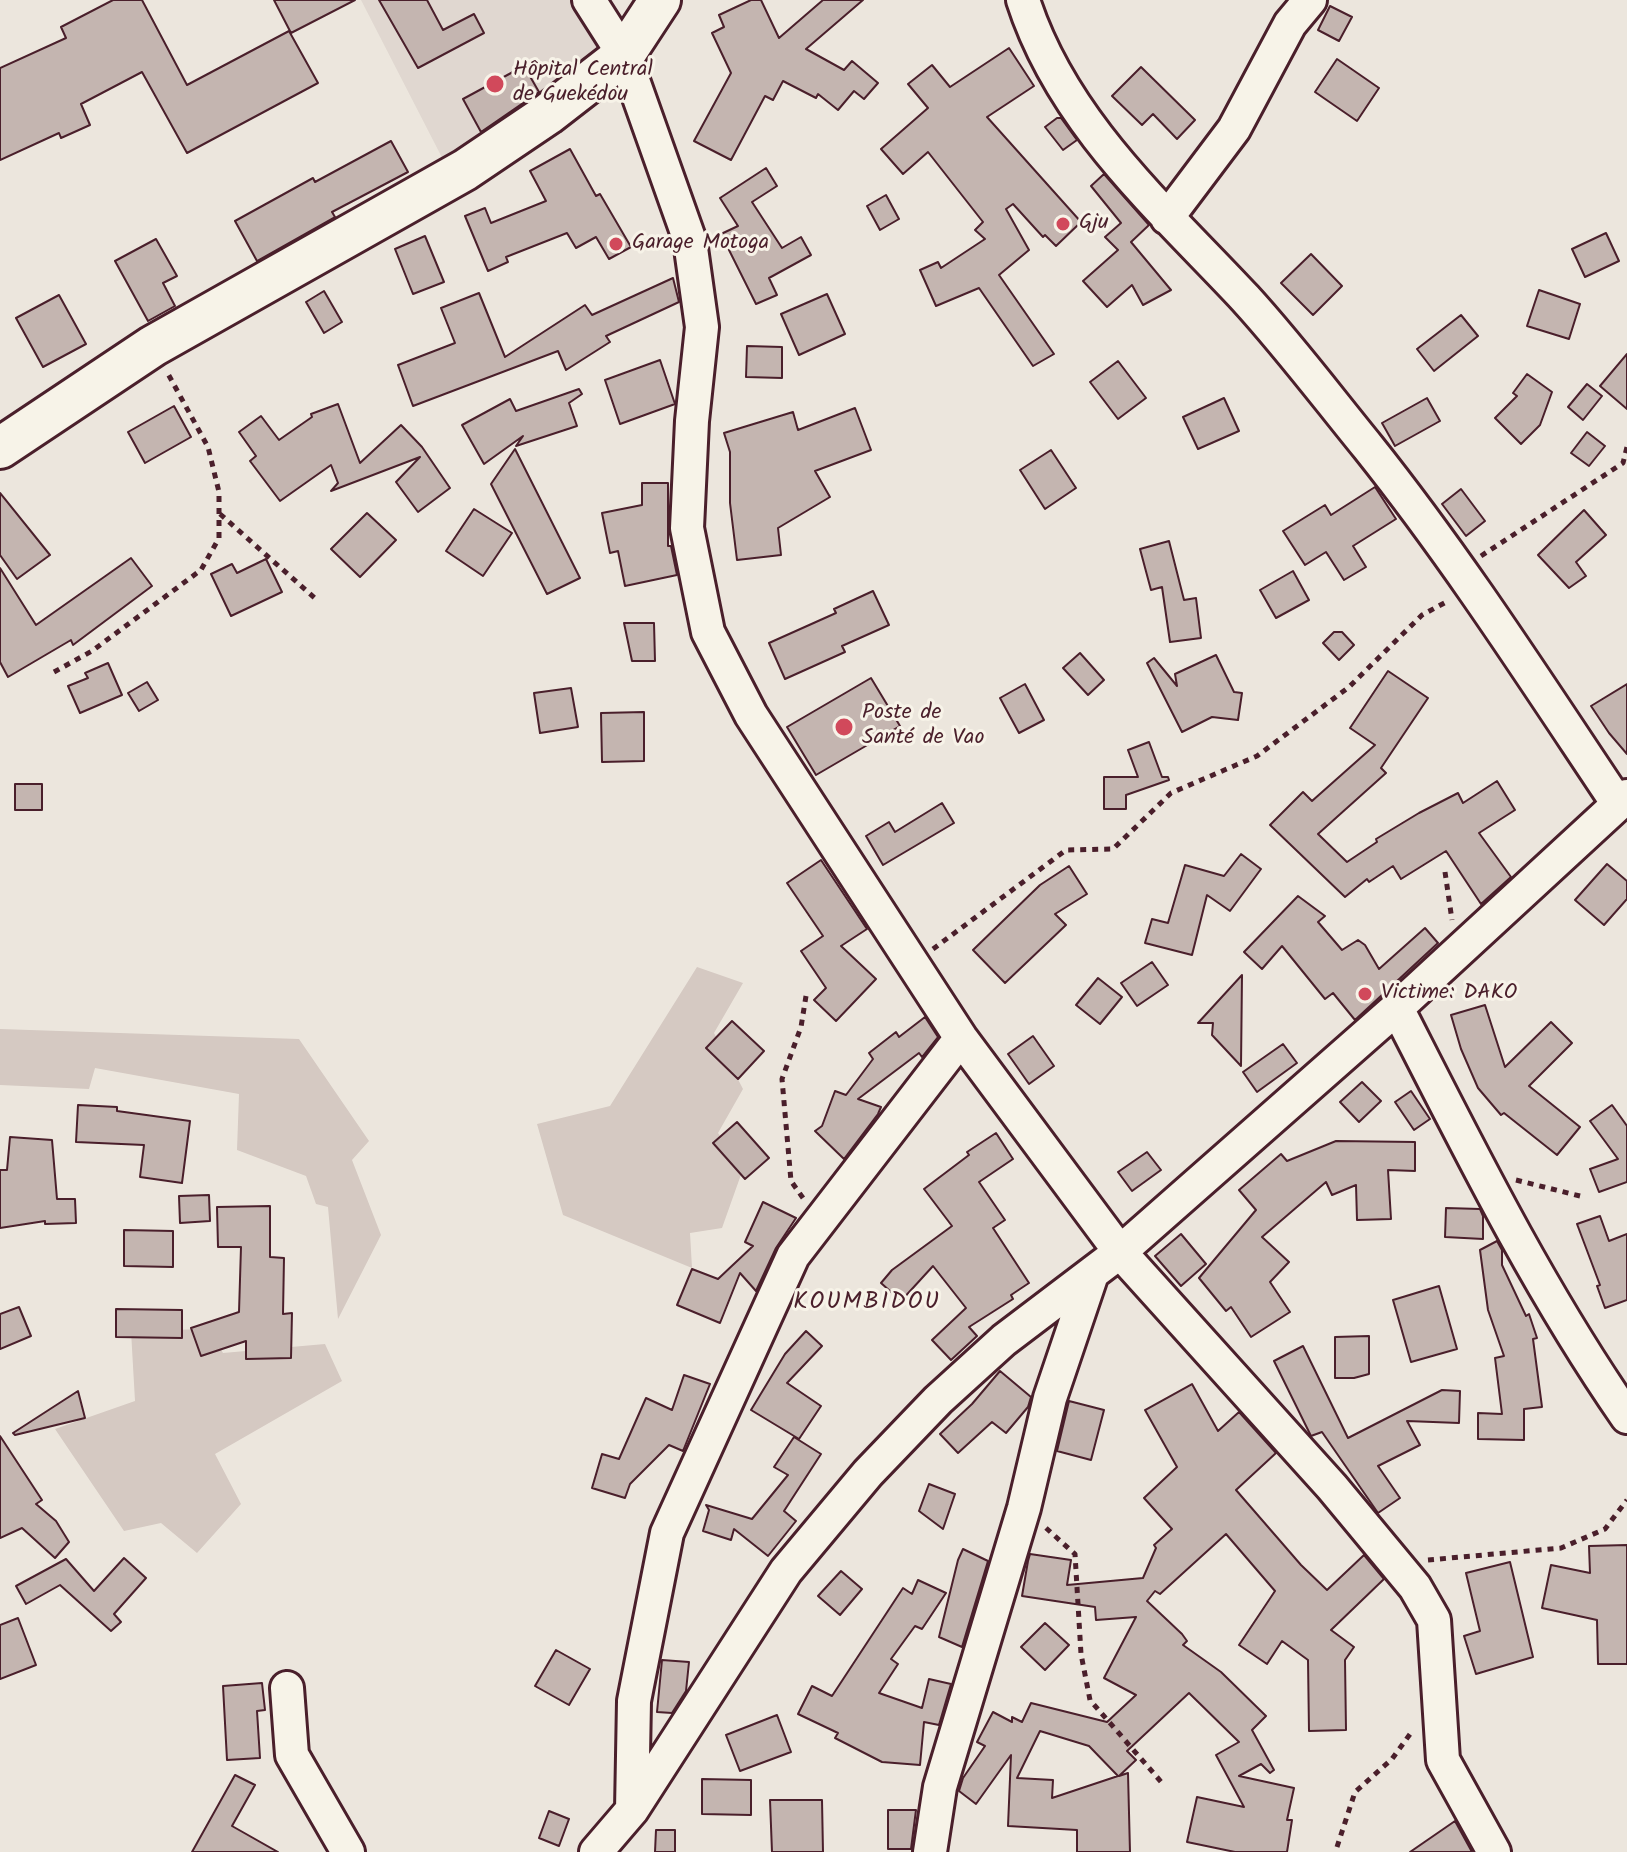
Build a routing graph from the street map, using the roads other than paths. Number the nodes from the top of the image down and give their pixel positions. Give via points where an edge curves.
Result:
1 (589, 0) edge
2 (660, 0) edge
3 (1023, 0) edge
4 (1310, 0) edge
5 (624, 55) junction
6 (1167, 218) junction
7 (0, 448) edge
8 (1622, 800) edge
9 (1397, 1008) junction
10 (961, 1038) junction
11 (1120, 1252) junction
12 (1092, 1274) junction
13 (1627, 1417) edge
14 (287, 1688) dead end
15 (632, 1810) junction
16 (348, 1852) edge
17 (596, 1852) edge
18 (930, 1852) edge
19 (1494, 1852) edge

1 - 5 street
2 - 5 main road
3 - 6 street via 1054,69 1087,124
4 - 6 street via 1290,24 1234,129
5 - 7 main road via 465,170 153,346
5 - 10 street via 690,241 702,327 687,528 708,632 751,715
6 - 8 street via 1246,300 1370,450
8 - 9 street
9 - 11 street
9 - 13 street via 1480,1171 1591,1365
10 - 11 street
10 - 15 street via 793,1256 667,1533 634,1701
11 - 12 street
11 - 19 street via 1415,1587 1434,1620 1443,1760
12 - 15 street via 1004,1340 868,1473 786,1571
12 - 18 street via 1050,1398 1024,1508 940,1787
14 - 16 street via 292,1755
15 - 17 street

